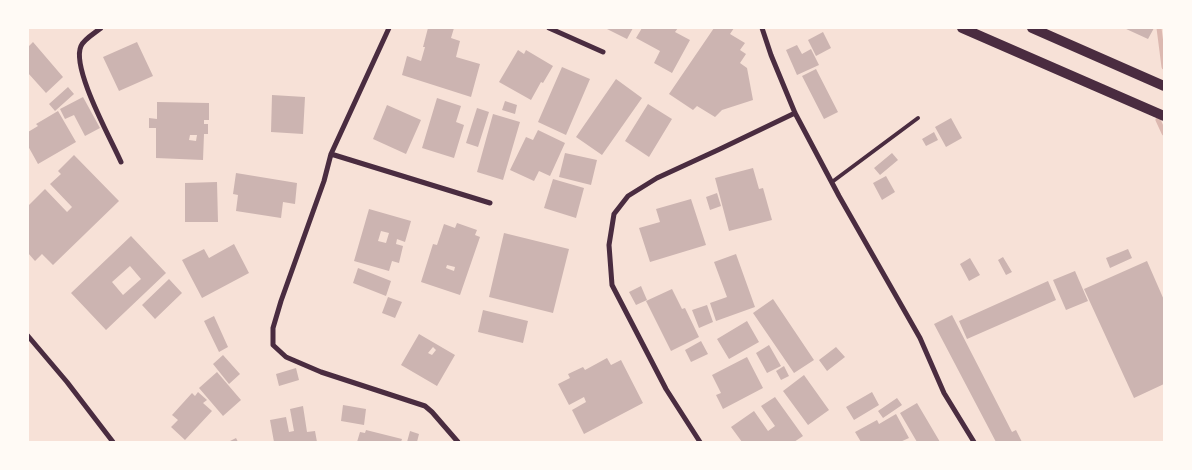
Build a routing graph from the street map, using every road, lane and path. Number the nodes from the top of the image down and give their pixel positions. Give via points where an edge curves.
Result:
1 (101, 28) edge
2 (390, 28) edge
3 (549, 28) edge
4 (762, 28) edge
5 (962, 28) edge
6 (1032, 28) edge
7 (603, 52) dead end
8 (1164, 86) edge
9 (795, 113) junction
10 (1164, 116) edge
11 (918, 118) dead end
12 (331, 154) junction
13 (122, 162) dead end
14 (832, 182) junction
15 (490, 203) dead end
16 (28, 336) edge
17 (113, 442) edge
18 (458, 442) edge
19 (700, 442) edge
20 (974, 442) edge

1 - 13 street via 82,44 78,55 90,95
2 - 12 street
3 - 7 street
4 - 9 street
5 - 10 main road
6 - 8 main road
9 - 14 street
9 - 19 street via 657,178 628,196 614,214 609,245 612,285 666,389
11 - 14 lane
12 - 15 street
12 - 18 street via 281,300 272,345 286,357 321,372 425,406
14 - 20 street via 912,323 944,393
16 - 17 street

